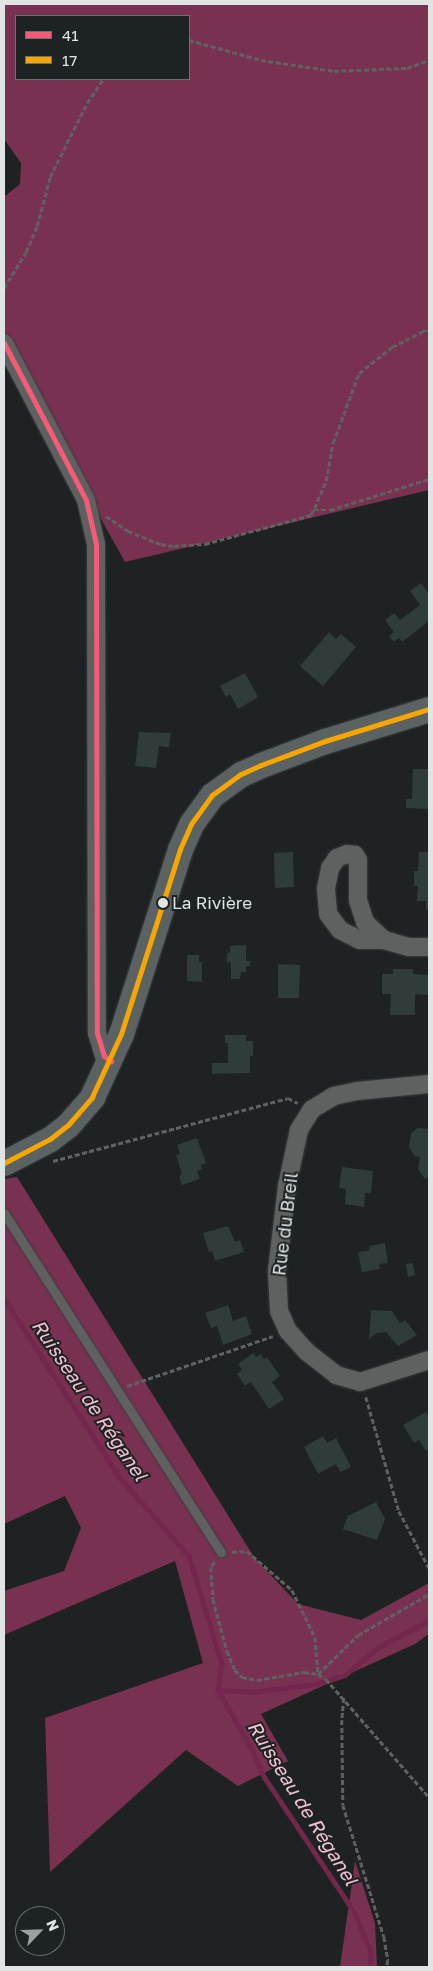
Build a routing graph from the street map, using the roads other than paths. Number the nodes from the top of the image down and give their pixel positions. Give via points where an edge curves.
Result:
1 (4, 343) edge
2 (429, 709) edge
3 (384, 940) junction
4 (429, 947) edge
5 (110, 1061) junction
6 (429, 1084) edge
7 (4, 1163) edge
8 (4, 1213) edge
9 (429, 1360) edge
10 (221, 1552) road end

1 - 5 street via 86,500 96,544 97,1033 104,1056
2 - 5 street via 325,741 261,765 241,774 212,795 191,824 180,849
3 - 3 street via 366,922 358,900 358,860 355,855 347,854 337,858 330,868 326,889 328,914 340,930 360,940
3 - 4 street via 409,947
5 - 7 street via 92,1097 68,1125 25,1154
6 - 9 street, Rue du Breil via 349,1092 334,1096 312,1109 298,1130 276,1271 279,1311 288,1331 307,1352 336,1375 360,1382
8 - 10 lane

